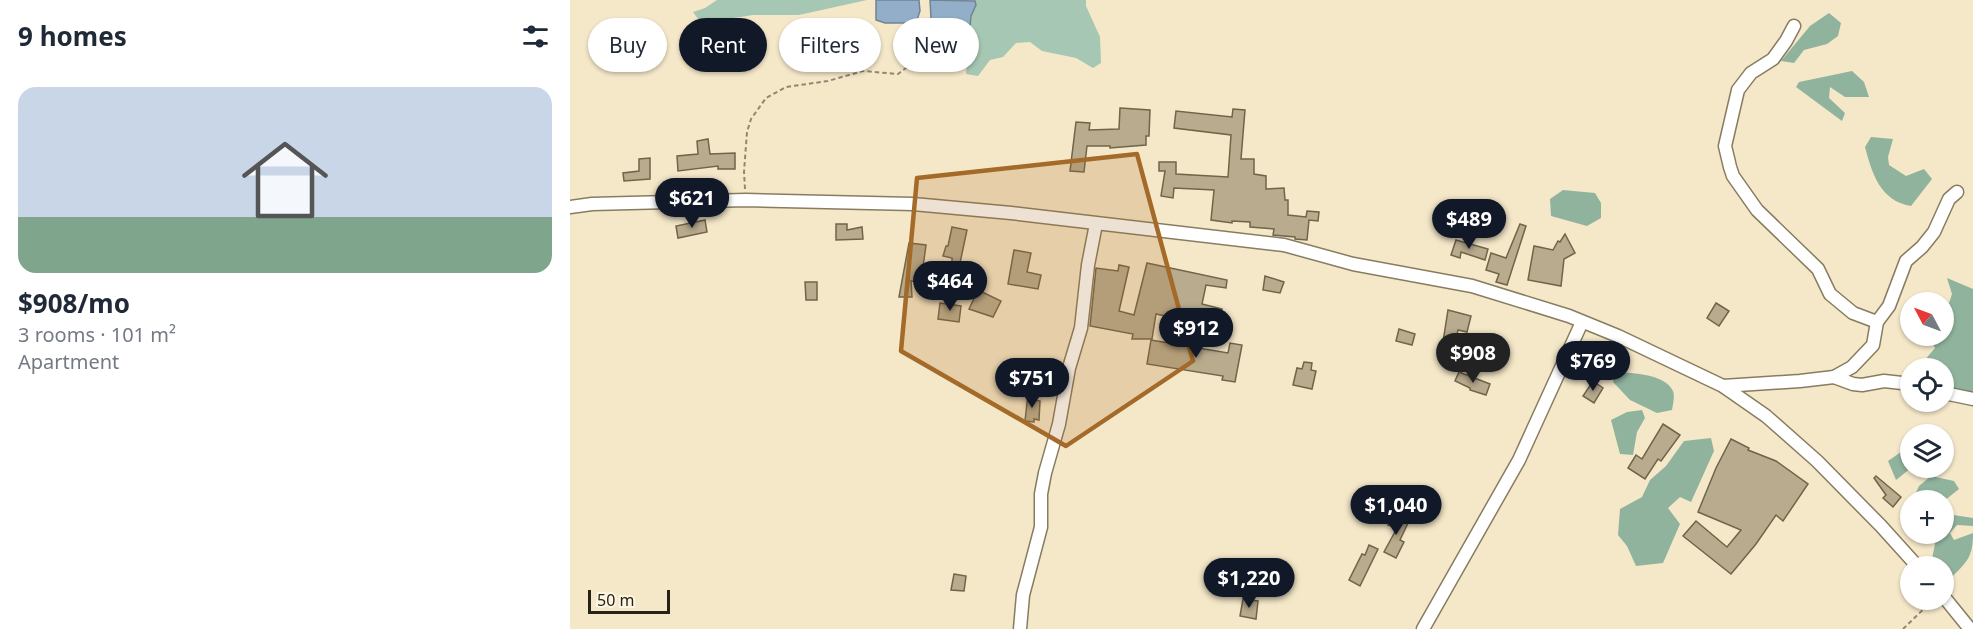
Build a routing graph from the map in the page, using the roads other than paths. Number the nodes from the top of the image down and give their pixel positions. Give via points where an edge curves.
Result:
1 (1794, 26) dead end
2 (1957, 192) dead end
3 (570, 207) edge
4 (1096, 224) junction
5 (1582, 322) junction
6 (1877, 322) junction
7 (1834, 377) junction
8 (1900, 383) edge
9 (1723, 386) junction
10 (1954, 395) edge
11 (1973, 399) edge
12 (1908, 556) edge
13 (1954, 609) edge
14 (1020, 629) edge
15 (1423, 629) edge
16 (1970, 629) edge

1 - 6 street via 1773,58 1751,73 1738,90 1725,146 1730,167 1757,210 1818,268 1830,294 1853,313
2 - 6 street via 1949,199 1934,232 1906,261 1889,306
3 - 4 street via 746,201 913,204
4 - 5 street via 1284,245 1353,264 1472,286
4 - 14 street via 1081,328 1045,473 1041,527 1023,594
5 - 9 street
5 - 15 street via 1520,460
6 - 7 street via 1873,345 1852,368
7 - 8 street via 1862,385
7 - 9 street
9 - 12 street via 1766,416 1817,461
10 - 11 street
13 - 16 street

